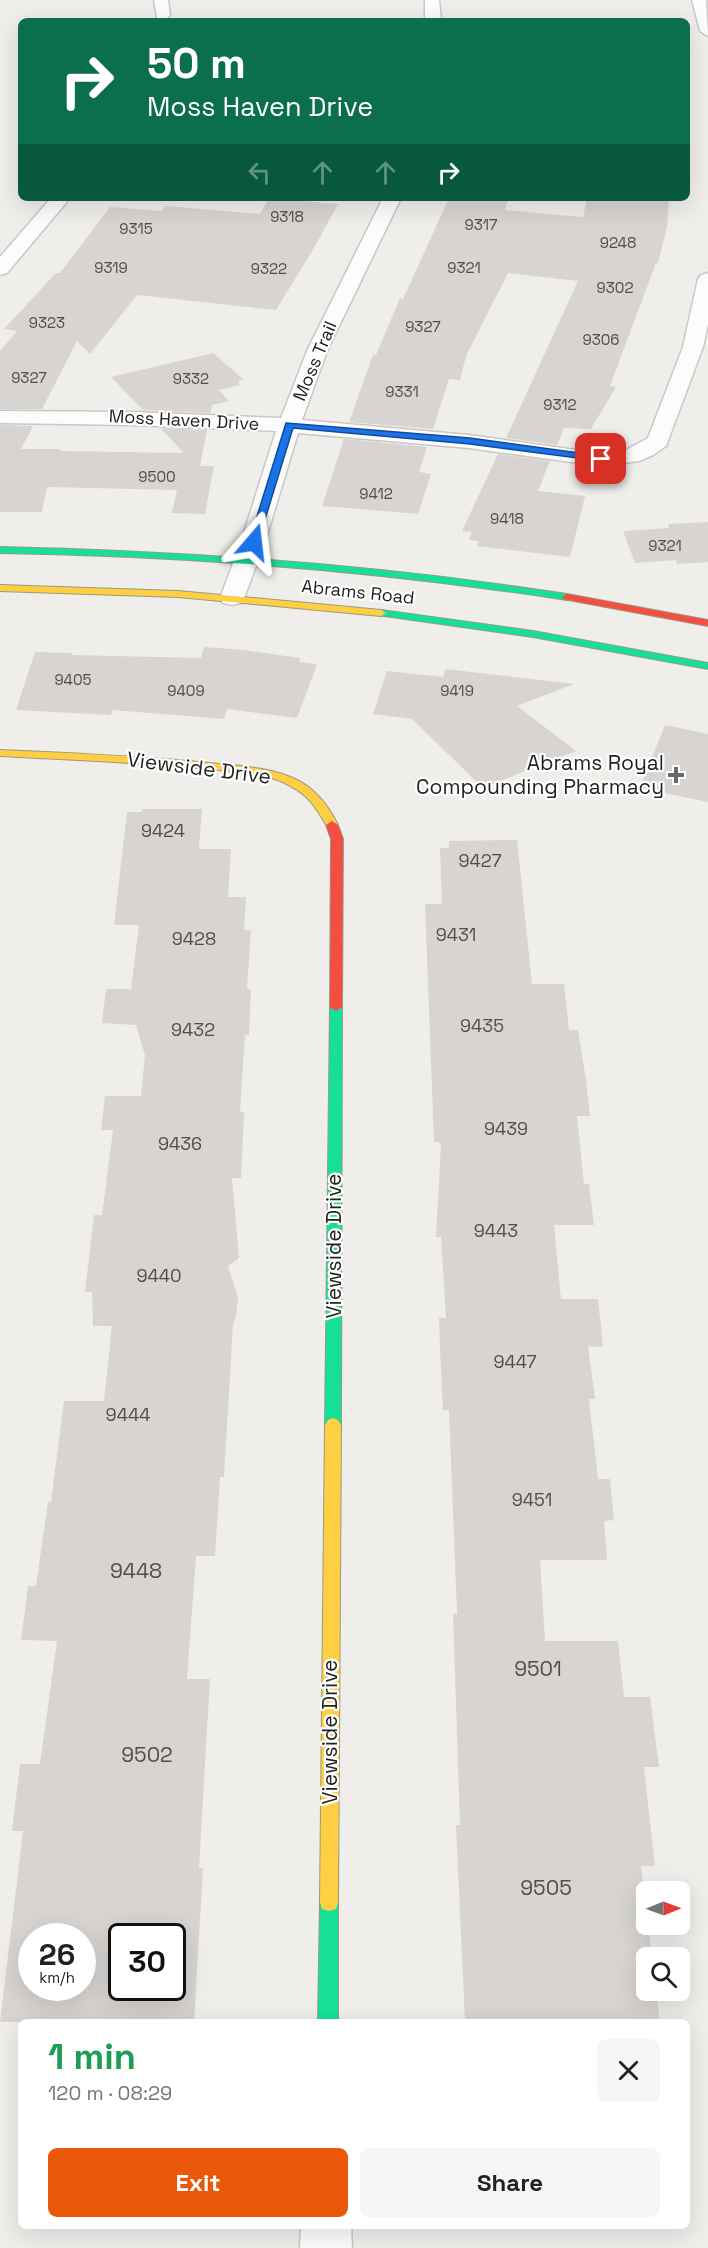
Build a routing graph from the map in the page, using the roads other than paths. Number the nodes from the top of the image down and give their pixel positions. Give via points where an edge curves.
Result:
1 (432, 0) edge
2 (699, 0) edge
3 (433, 18) edge
4 (708, 31) edge
5 (58, 201) edge
6 (391, 201) edge
7 (0, 269) edge
8 (708, 279) edge
9 (0, 417) edge
10 (289, 425) junction
11 (0, 550) edge
12 (247, 560) junction
13 (0, 588) edge
14 (232, 598) junction
15 (708, 623) edge
16 (708, 666) edge
17 (0, 753) edge
18 (328, 2019) edge
19 (326, 2229) edge
20 (326, 2248) edge

1 - 3 street
2 - 4 street
5 - 7 street
6 - 10 street, Moss Trail via 317,351
8 - 10 street, Moss Haven Drive via 693,347 657,441 648,451 634,457 601,459 470,441
9 - 10 street, Moss Haven Drive via 95,416
10 - 12 street, Moss Trail
11 - 12 main road, Abrams Road
12 - 14 street, Moss Trail
12 - 15 main road, Abrams Road via 457,581
13 - 14 main road, Abrams Road
14 - 16 main road, Abrams Road via 454,622
17 - 18 main road, Viewside Drive via 161,761 263,773 289,780 310,793 327,814 337,839
19 - 20 street

